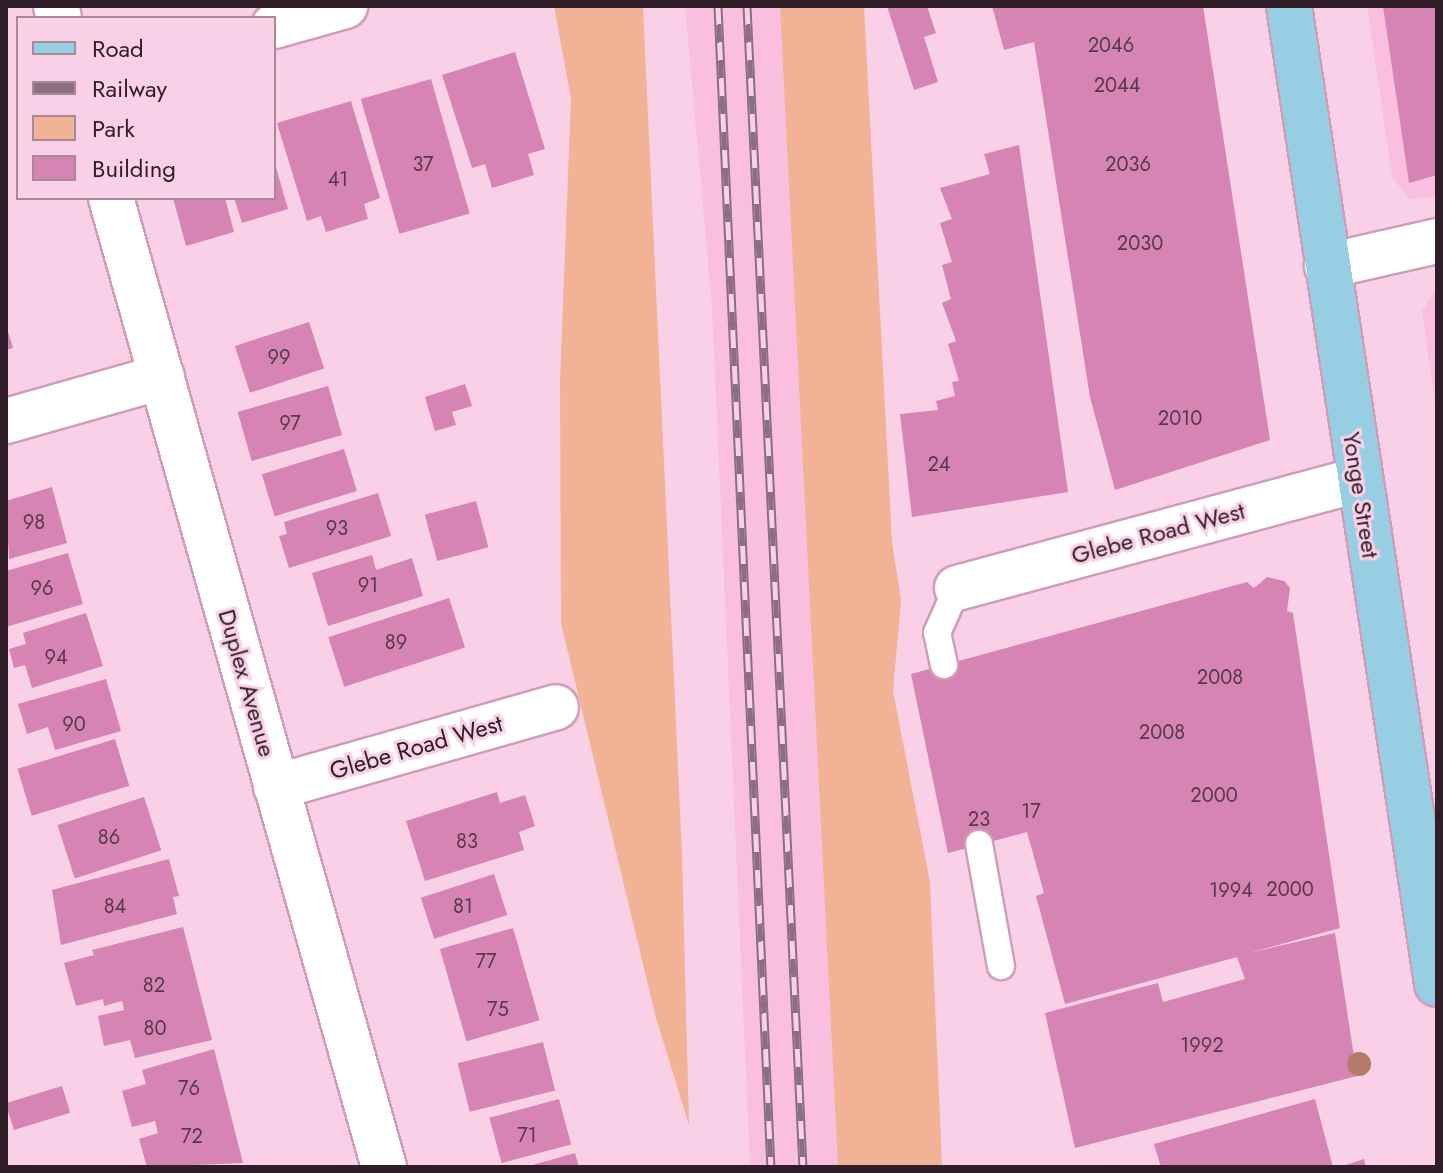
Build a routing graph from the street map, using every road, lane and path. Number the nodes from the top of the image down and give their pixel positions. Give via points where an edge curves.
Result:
1 (345, 6) edge
2 (1289, 6) edge
3 (276, 25) edge
4 (112, 200) edge
5 (1437, 241) edge
6 (1327, 266) junction
7 (162, 377) junction
8 (6, 421) edge
9 (1358, 480) junction
10 (957, 588) joint
11 (944, 665) dead end
12 (556, 707) dead end
13 (276, 787) junction
14 (979, 844) dead end
15 (1433, 932) edge
16 (1001, 966) dead end
17 (1437, 984) edge
18 (384, 1167) edge

1 - 3 street
2 - 6 main road, Yonge Street
4 - 7 street, Duplex Avenue
5 - 6 street
6 - 9 main road, Yonge Street
7 - 8 street
7 - 13 street, Duplex Avenue
9 - 10 street, Glebe Road West
9 - 15 main road, Yonge Street
10 - 11 lane via 937,633
12 - 13 street, Glebe Road West
13 - 18 street, Duplex Avenue
14 - 16 lane
15 - 17 main road, Yonge Street

